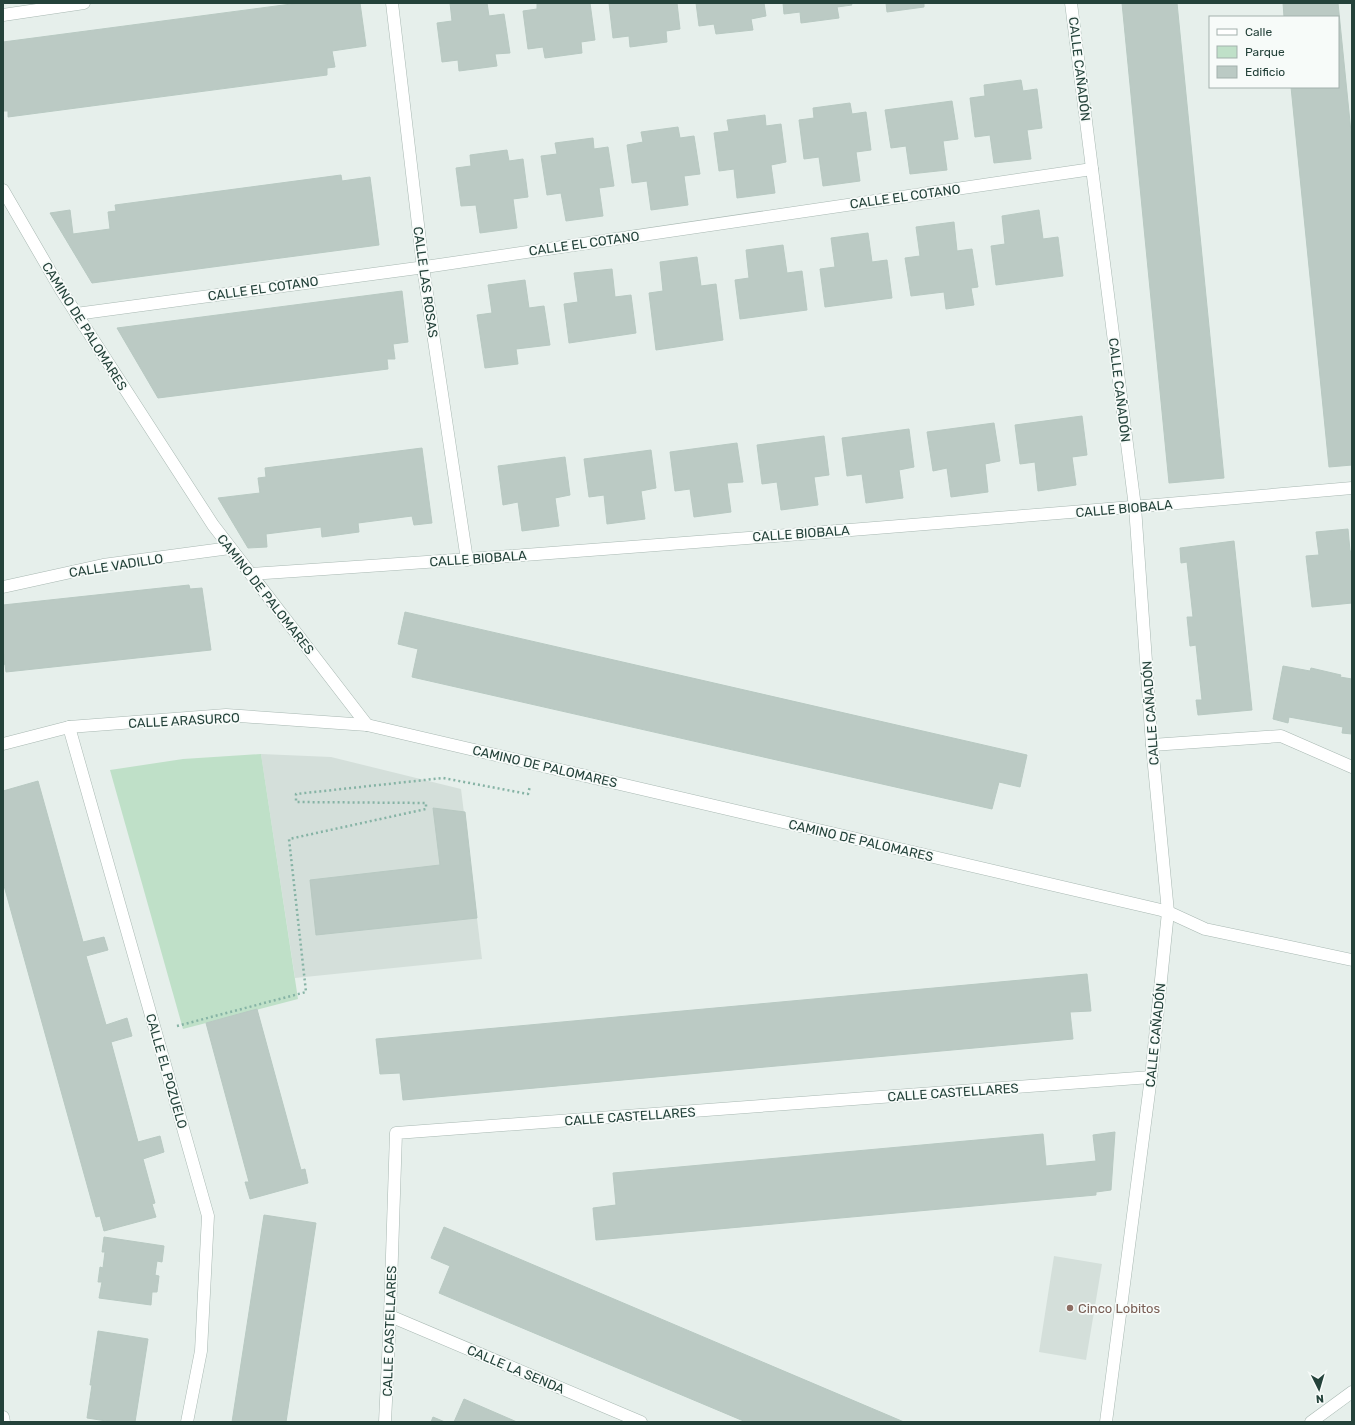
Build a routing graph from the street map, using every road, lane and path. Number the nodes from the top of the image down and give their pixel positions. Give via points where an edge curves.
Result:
1 (84, 3) edge
2 (392, 3) edge
3 (1072, 3) edge
4 (3, 14) edge
5 (1092, 169) junction
6 (3, 190) edge
7 (423, 267) junction
8 (76, 314) junction
9 (1352, 488) edge
10 (1135, 507) junction
11 (230, 548) junction
12 (467, 560) junction
13 (251, 574) junction
14 (3, 587) edge
15 (368, 725) junction
16 (69, 727) junction
17 (3, 744) edge
18 (1152, 745) junction
19 (535, 764) junction
20 (1352, 767) edge
21 (1168, 912) junction
22 (1352, 960) edge
23 (156, 1032) junction
24 (1151, 1077) junction
25 (390, 1316) junction
26 (1352, 1392) edge
27 (3, 1417) edge
28 (4, 1422) edge
29 (187, 1422) edge
30 (386, 1422) edge
31 (641, 1422) edge
32 (1106, 1422) edge
33 (1311, 1422) edge

1 - 4 street
2 - 7 street, CALLE LAS ROSAS
3 - 5 street, CALLE CAÑADÓN
5 - 7 street, CALLE EL COTANO
5 - 10 street, CALLE CAÑADÓN
6 - 8 street, CAMINO DE PALOMARES
7 - 8 street, CALLE EL COTANO
7 - 12 street, CALLE LAS ROSAS
8 - 11 street, CAMINO DE PALOMARES
9 - 10 street, CALLE BIOBALA
10 - 12 street, CALLE BIOBALA
10 - 18 street, CALLE CAÑADÓN
11 - 13 street, CAMINO DE PALOMARES
11 - 14 street, CALLE VADILLO via 103,565
12 - 13 street, CALLE BIOBALA
13 - 15 street, CAMINO DE PALOMARES
15 - 16 street, CALLE ARASURCO via 226,715
15 - 19 street, CAMINO DE PALOMARES
16 - 17 street, CALLE ARASURCO
16 - 23 street, CALLE EL POZUELO
18 - 20 street via 1281,736
18 - 21 street, CALLE CAÑADÓN
19 - 21 street, CAMINO DE PALOMARES
19 - 23 path via 528,794 443,778 296,794 296,802 426,803 426,809 289,839 306,992
21 - 22 street, CAMINO DE PALOMARES via 1205,929
21 - 24 street, CALLE CAÑADÓN
23 - 29 street, CALLE EL POZUELO via 208,1216 201,1351
24 - 25 street, CALLE CASTELLARES via 396,1133
24 - 32 street, CALLE CAÑADÓN
25 - 30 street, CALLE CASTELLARES
25 - 31 street, CALLE LA SENDA
26 - 33 street
27 - 28 street

